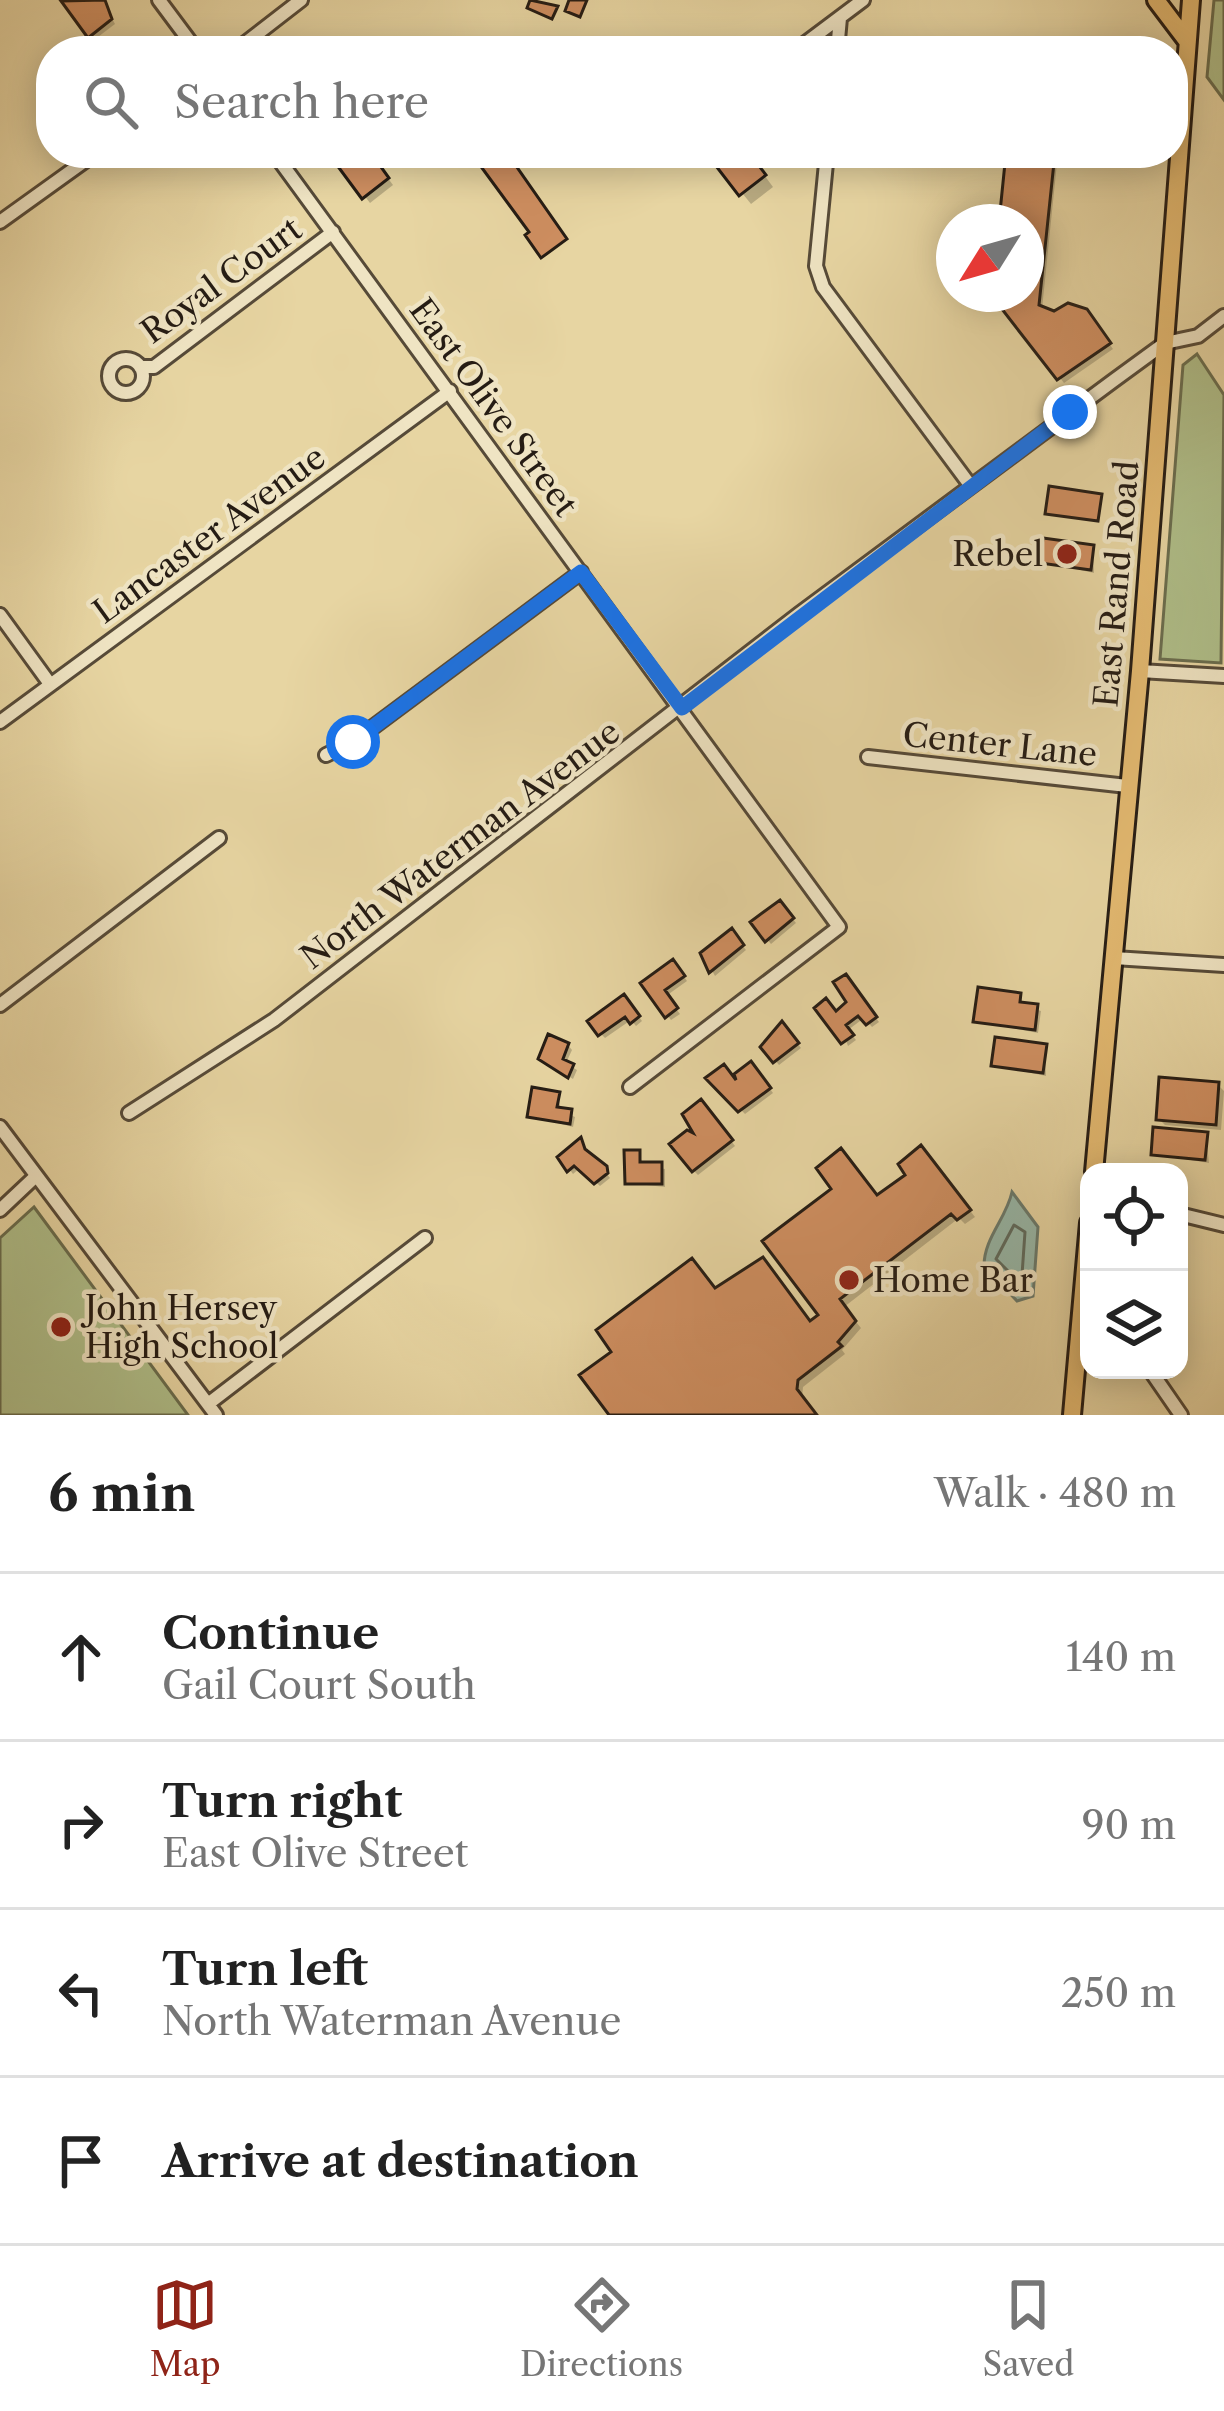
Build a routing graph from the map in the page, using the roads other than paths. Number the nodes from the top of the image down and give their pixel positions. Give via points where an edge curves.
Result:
1 (159, 0) edge
2 (301, 0) edge
3 (862, 0) edge
4 (1156, 0) edge
5 (1191, 0) edge
6 (839, 18) junction
7 (185, 36) edge
8 (254, 36) edge
9 (815, 36) edge
10 (837, 36) edge
11 (1183, 36) edge
12 (1187, 36) edge
13 (75, 168) edge
14 (285, 168) edge
15 (826, 168) edge
16 (1178, 168) edge
17 (0, 222) edge
18 (333, 232) junction
19 (1224, 316) edge
20 (1165, 343) junction
21 (140, 367) dead end
22 (450, 391) junction
23 (970, 485) junction
24 (581, 572) junction
25 (0, 615) edge
26 (1140, 671) junction
27 (1224, 676) edge
28 (50, 684) junction
29 (682, 708) junction
30 (0, 722) edge
31 (326, 755) dead end
32 (868, 757) dead end
33 (1127, 785) junction
34 (219, 838) dead end
35 (1114, 958) junction
36 (1224, 965) edge
37 (0, 1005) edge
38 (630, 1087) dead end
39 (129, 1113) dead end
40 (0, 1127) edge
41 (1095, 1163) edge
42 (36, 1175) junction
43 (0, 1210) edge
44 (1188, 1216) edge
45 (1224, 1225) edge
46 (425, 1238) dead end
47 (1080, 1357) edge
48 (1156, 1379) edge
49 (212, 1410) edge
50 (1072, 1415) edge
51 (1181, 1415) edge

1 - 7 street
2 - 8 street
3 - 6 street
4 - 11 main road
5 - 12 main road, East Rand Road
6 - 9 street
6 - 10 street
13 - 17 street
14 - 18 street, East Olive Street
15 - 23 street via 816,266 823,287
16 - 20 main road, East Rand Road
18 - 21 street, Royal Court via 154,367
18 - 22 street, East Olive Street
19 - 20 street, North Waterman Avenue via 1198,336
20 - 23 street, North Waterman Avenue
20 - 26 main road, East Rand Road
22 - 24 street, East Olive Street
22 - 28 street, Lancaster Avenue
23 - 29 street, North Waterman Avenue
24 - 29 street, East Olive Street
24 - 31 street
25 - 28 street
26 - 27 street
26 - 33 main road, East Rand Road
28 - 30 street, Lancaster Avenue
29 - 38 street, East Olive Street via 839,927
29 - 39 street, North Waterman Avenue via 274,1020
32 - 33 street, Center Lane
33 - 35 main road, East Rand Road
34 - 37 street
35 - 36 street
35 - 41 main road, East Rand Road
40 - 42 street
42 - 43 street
42 - 49 street
44 - 45 street
46 - 49 street
47 - 50 main road
48 - 51 street

